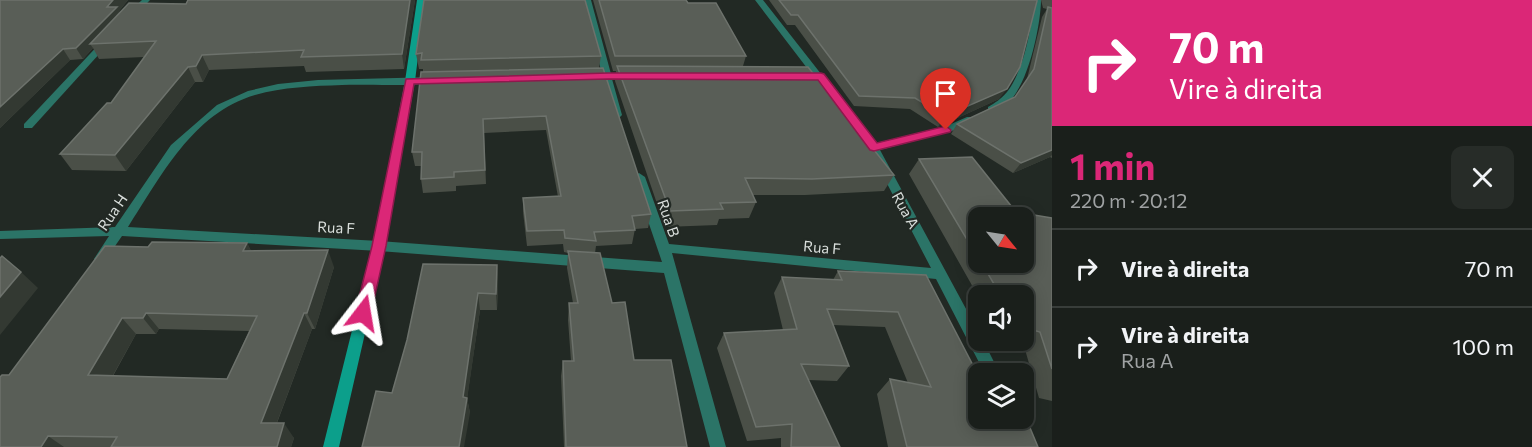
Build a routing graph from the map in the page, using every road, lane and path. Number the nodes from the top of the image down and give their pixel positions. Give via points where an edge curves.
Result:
1 (146, 0) edge
2 (421, 0) edge
3 (587, 0) edge
4 (759, 0) edge
5 (1037, 0) edge
6 (122, 25) edge
7 (114, 34) edge
8 (608, 76) junction
9 (643, 76) edge
10 (584, 77) edge
11 (444, 80) edge
12 (410, 81) junction
13 (621, 124) edge
14 (28, 126) dead end
15 (874, 148) junction
16 (636, 169) edge
17 (119, 231) junction
18 (0, 235) edge
19 (379, 246) junction
20 (664, 248) junction
21 (669, 268) junction
22 (93, 269) edge
23 (942, 274) junction
24 (987, 363) edge
25 (331, 447) edge
26 (718, 447) edge

1 - 6 street
2 - 12 street
3 - 8 street
4 - 15 street, Rua A
5 - 15 street via 1041,12 1020,78 1004,103 946,130
7 - 14 street
8 - 9 street
8 - 10 street
8 - 13 street
11 - 12 street, Rua H
12 - 17 street, Rua H via 278,87 251,93 220,107 175,147
12 - 19 street
15 - 23 street, Rua A
16 - 20 street, Rua B
17 - 18 street, Rua F
17 - 19 street, Rua F
17 - 22 street, Rua H
19 - 21 street, Rua F
19 - 25 street
20 - 21 street, Rua B
20 - 23 street, Rua F
21 - 26 street, Rua B
23 - 24 street, Rua A

